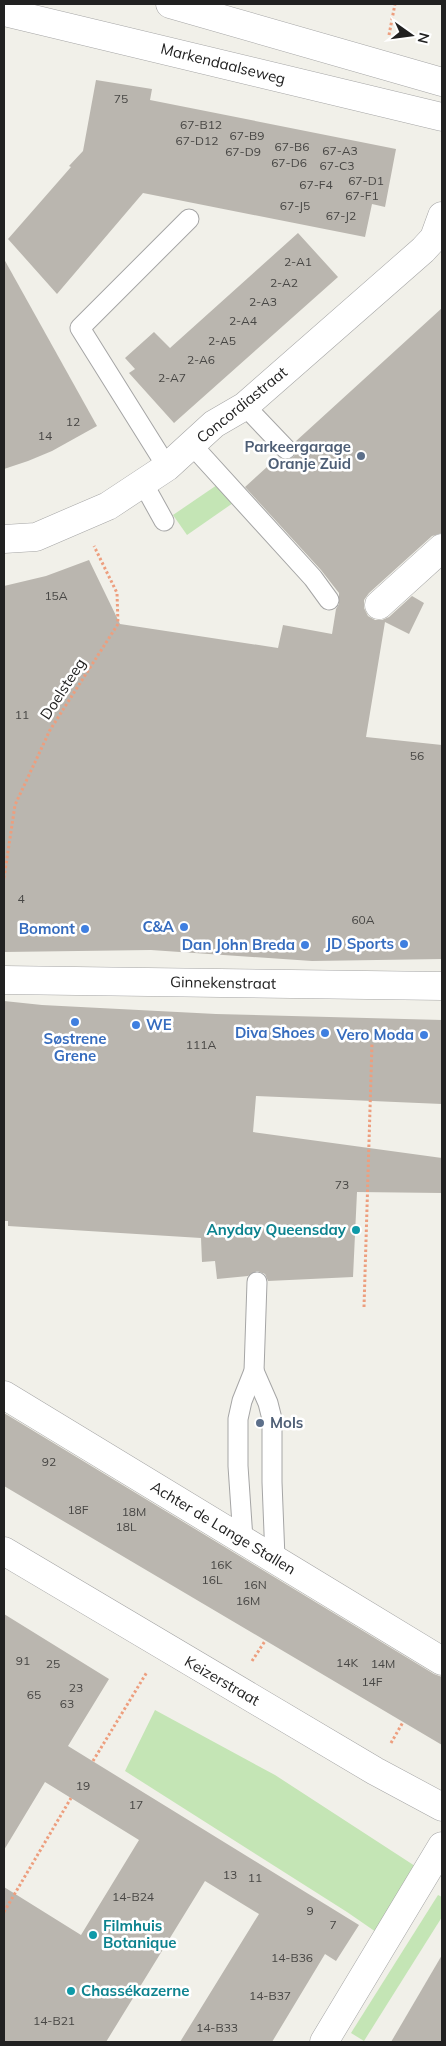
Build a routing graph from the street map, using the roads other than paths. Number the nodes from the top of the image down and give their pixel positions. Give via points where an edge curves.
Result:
1 (170, 4) edge
2 (4, 12) edge
3 (442, 82) edge
4 (442, 117) edge
5 (442, 216) edge
6 (189, 219) dead end
7 (245, 406) junction
8 (192, 444) junction
9 (286, 449) dead end
10 (167, 467) junction
11 (143, 483) junction
12 (164, 520) dead end
13 (4, 540) edge
14 (442, 548) edge
15 (329, 600) dead end
16 (379, 605) dead end
17 (4, 980) edge
18 (442, 986) edge
19 (257, 1282) dead end
20 (254, 1372) junction
21 (4, 1395) edge
22 (242, 1539) junction
23 (4, 1551) edge
24 (275, 1558) junction
25 (442, 1661) edge
26 (442, 1807) edge
27 (442, 1846) edge
28 (324, 2042) edge

1 - 3 street
2 - 4 street, Markendaalseweg
5 - 7 street, Concordiastraat via 434,238 423,250
6 - 10 lane via 80,328
7 - 8 street, Concordiastraat via 214,424
7 - 9 lane
8 - 10 street, Concordiastraat
8 - 15 lane
10 - 11 street, Concordiastraat
11 - 12 lane
11 - 13 street, Concordiastraat via 108,506 80,519 36,537
14 - 16 street
17 - 18 street, Ginnekenstraat
19 - 20 lane
20 - 22 lane via 238,1419
20 - 24 lane via 272,1419
21 - 22 street, Achter de Lange Stallen
22 - 24 street, Achter de Lange Stallen
23 - 26 street, Keizerstraat
24 - 25 street, Achter de Lange Stallen
27 - 28 street

